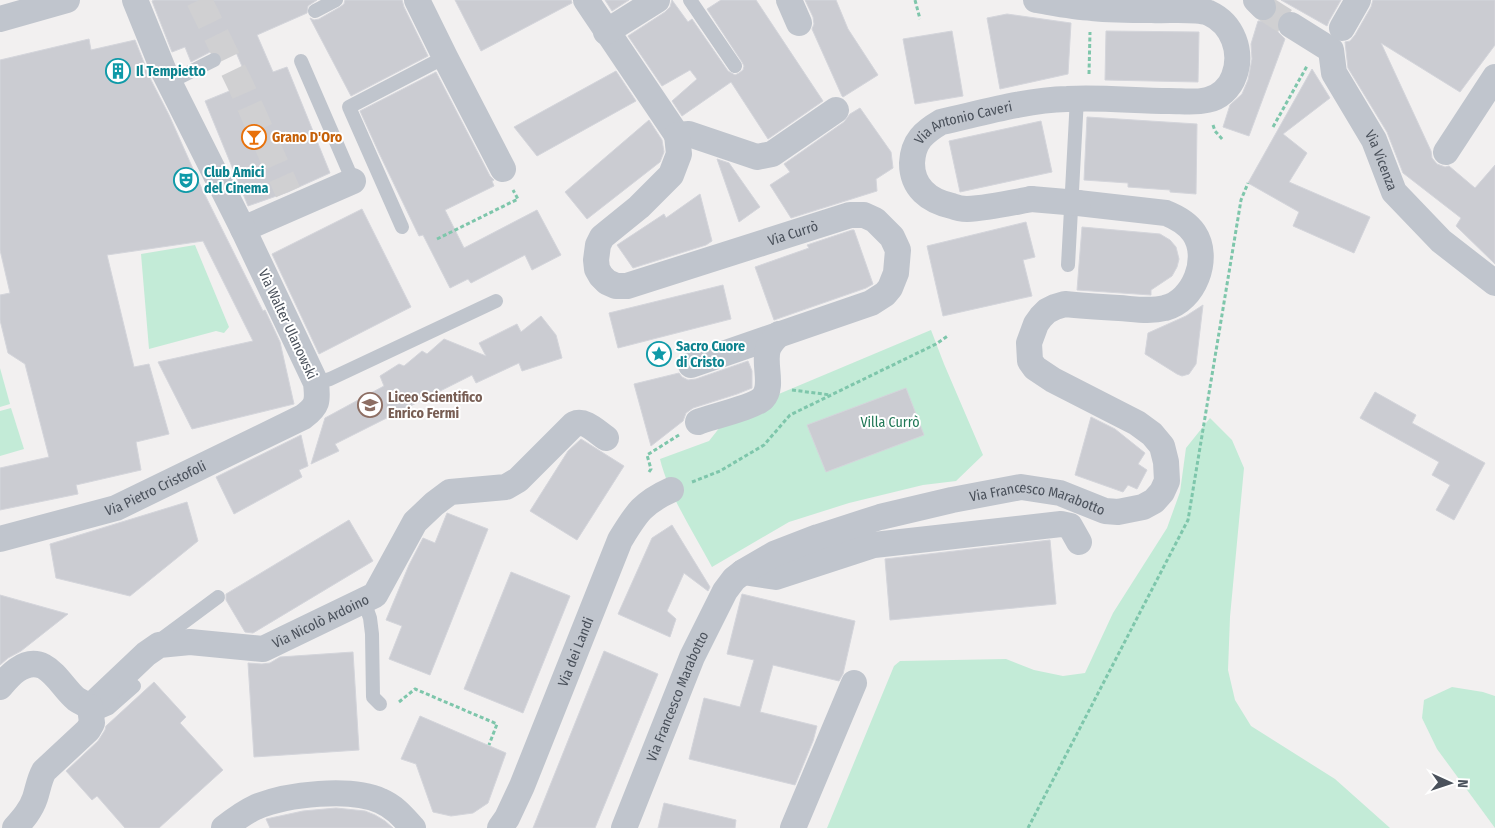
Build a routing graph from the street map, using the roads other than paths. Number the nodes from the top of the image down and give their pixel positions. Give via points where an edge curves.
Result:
1 (67, 0) edge
2 (135, 0) edge
3 (336, 0) edge
4 (417, 0) edge
5 (586, 0) edge
6 (657, 0) edge
7 (690, 0) edge
8 (1036, 0) edge
9 (1358, 0) edge
10 (315, 11) dead end
11 (0, 19) edge
12 (1291, 24) tunnel mouth
13 (1342, 28) dead end
14 (606, 32) junction
15 (445, 57) junction
16 (214, 60) dead end
17 (301, 62) dead end
18 (735, 66) dead end
19 (1495, 77) edge
20 (170, 82) junction
21 (1083, 99) junction
22 (836, 110) dead end
23 (677, 135) junction
24 (1446, 152) dead end
25 (503, 169) dead end
26 (354, 181) joint
27 (402, 227) dead end
28 (243, 229) junction
29 (1068, 265) dead end
30 (1495, 283) edge
31 (496, 301) dead end
32 (779, 334) junction
33 (691, 365) dead end
34 (1053, 380) joint
35 (316, 383) junction
36 (303, 417) joint
37 (698, 422) road end
38 (606, 438) dead end
39 (671, 490) road end
40 (0, 539) edge
41 (1079, 542) dead end
42 (743, 572) junction
43 (218, 597) dead end
44 (364, 601) junction
45 (159, 645) junction
46 (854, 683) dead end
47 (134, 686) dead end
48 (0, 687) edge
49 (83, 703) junction
50 (380, 704) road end
51 (15, 828) edge
52 (224, 828) edge
53 (413, 828) edge
54 (500, 828) edge
55 (624, 828) edge
56 (793, 828) edge

1 - 11 street
2 - 20 street, Via Walter Ulanowski
3 - 10 lane
4 - 15 street
5 - 14 street
6 - 14 street
7 - 18 lane
8 - 21 street, Via Antonio Caveri via 1091,8 1208,12 1234,36 1237,48 1235,76 1229,87 1210,100
9 - 13 street
12 - 30 street, Via Vicenza via 1331,50 1334,73 1374,140 1394,192 1441,241
14 - 23 street
15 - 25 street
15 - 27 lane via 349,107
16 - 20 lane
17 - 26 lane
19 - 24 street
20 - 28 street, Via Walter Ulanowski
21 - 29 lane
21 - 34 street, Via Antonio Caveri, bridge via 1040,101 941,122 920,138 912,164 919,187 938,204 965,209 1031,199 1078,203 1166,213 1194,233 1201,258 1199,274 1193,287 1174,305 1142,310 1066,304 1047,311 1041,317 1028,351 1035,368
22 - 23 street via 772,154 757,156 689,134
23 - 32 street, Via Currò via 679,154 671,175 598,245 598,269 607,282 627,286 850,216 864,215 875,220 892,237 898,250 896,273 884,294 871,303
26 - 28 street via 292,199
28 - 35 street, Via Walter Ulanowski
31 - 35 lane
32 - 33 street, Via Currò
32 - 37 street via 768,348 768,390 763,399
34 - 42 street, Via Francesco Marabotto via 1152,434 1162,446 1167,481 1154,501 1131,510 1106,511 1060,493 1021,487 880,517 774,554
35 - 36 street, Via Walter Ulanowski via 313,409
36 - 40 street, Via Pietro Cristofoli via 116,508
38 - 44 street, Via Nicolò Ardoino via 579,422 518,480 506,487 450,492 415,522 376,595
39 - 54 street, Via dei Landi via 636,513 620,540 522,786
41 - 42 street, Via Francesco Marabotto via 1070,526 1061,524 874,545 776,577
42 - 55 street, Via Francesco Marabotto via 725,591 692,657
43 - 45 lane via 164,637
44 - 45 street, Via Nicolò Ardoino via 263,649 190,642
44 - 50 lane via 372,634 373,697
45 - 49 street
46 - 56 street
47 - 49 lane via 102,711
48 - 49 street via 16,670 32,664 40,665 52,672
49 - 51 street via 92,723 44,771 35,800
52 - 53 street via 257,807 280,801 317,794 355,794 380,801 399,812

